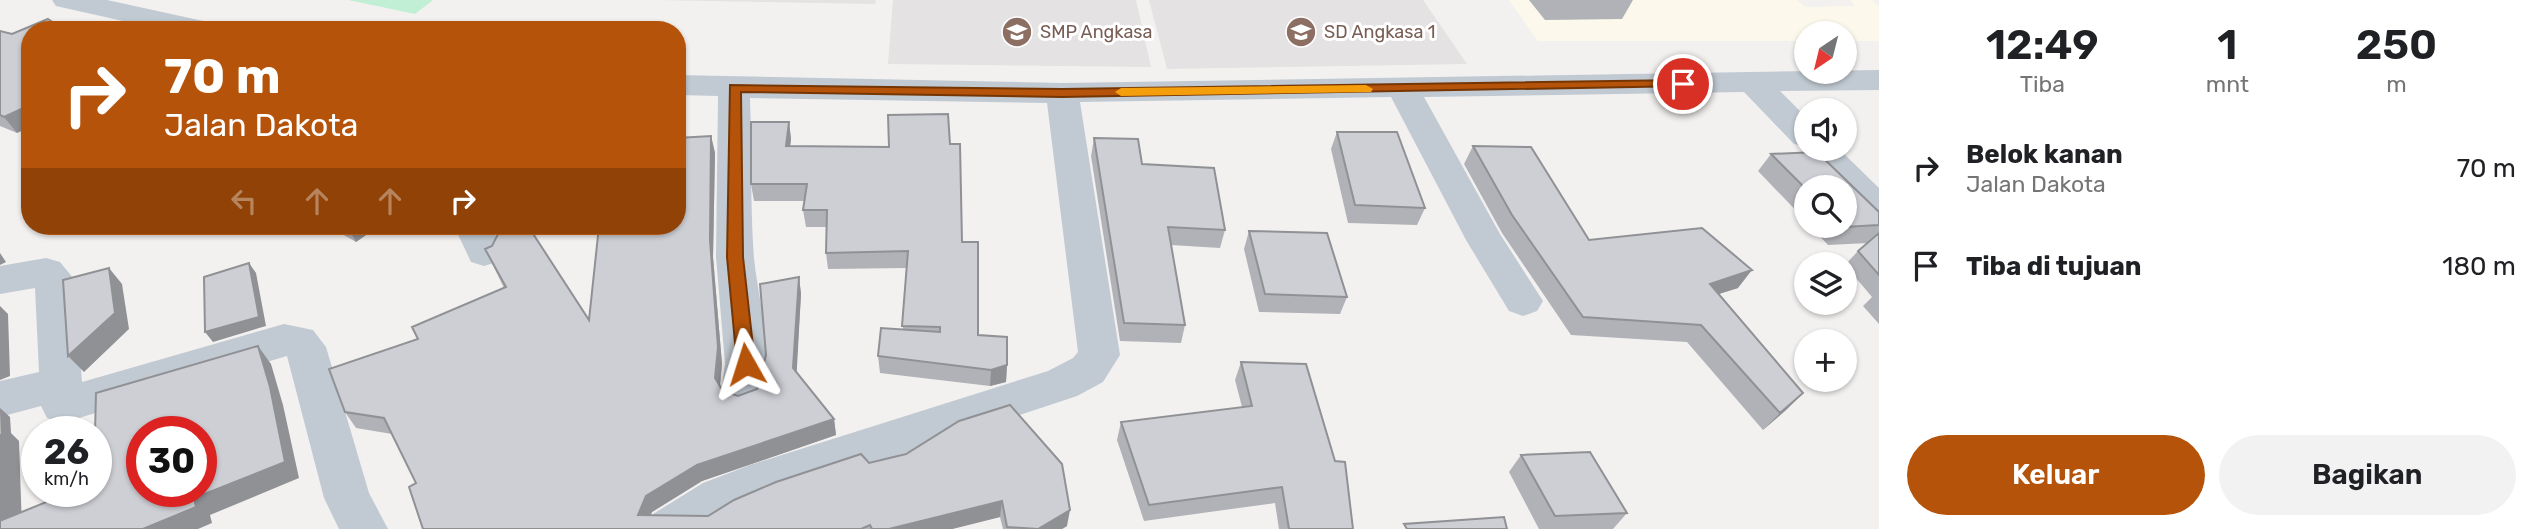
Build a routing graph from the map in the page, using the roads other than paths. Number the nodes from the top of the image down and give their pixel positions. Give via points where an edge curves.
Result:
1 (66, 0) edge
2 (164, 21) edge
3 (1879, 80) edge
4 (1753, 83) junction
5 (686, 85) edge
6 (734, 88) junction
7 (1403, 89) junction
8 (1062, 93) junction
9 (1794, 124) edge
10 (1831, 161) edge
11 (1879, 209) edge
12 (0, 280) edge
13 (1523, 301) dead end
14 (61, 384) junction
15 (743, 393) edge
16 (0, 399) edge
17 (364, 529) edge
18 (670, 529) edge

1 - 2 street
3 - 4 street
4 - 7 street
4 - 9 street
5 - 6 street
6 - 8 street
6 - 15 street via 735,257 746,364
7 - 8 street
7 - 13 street
8 - 18 street via 1099,355 1094,364 1062,384 766,479 720,498
10 - 11 street
12 - 14 street via 33,271 46,272 54,279
14 - 16 street
14 - 17 street via 62,405 284,340 298,341 305,347 347,498

